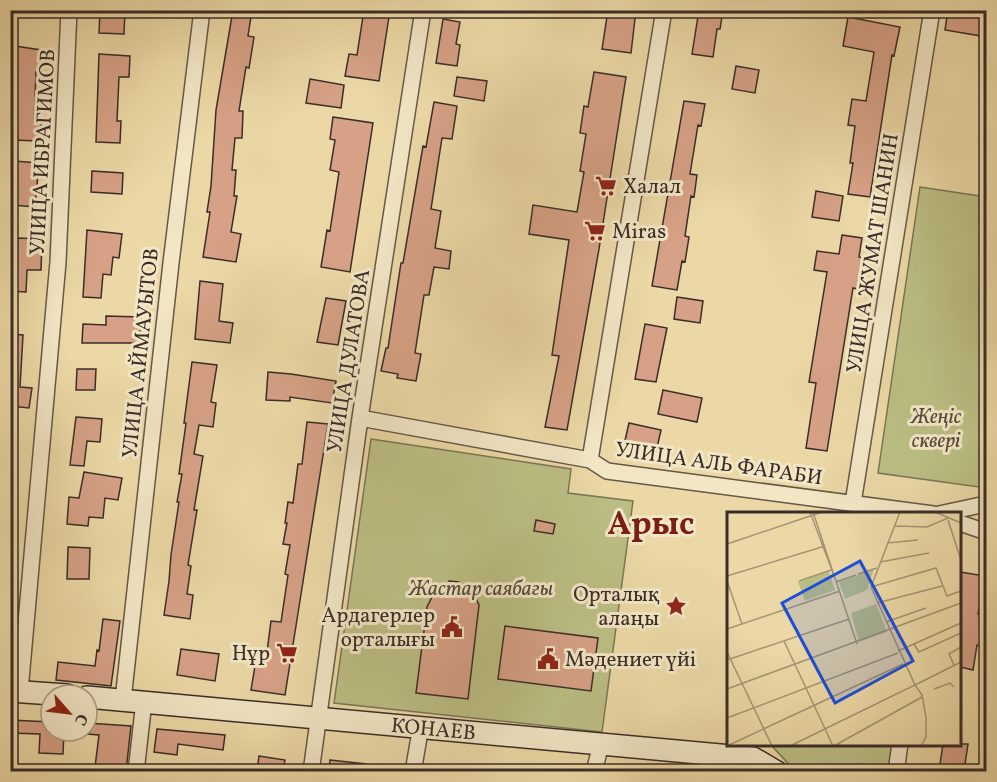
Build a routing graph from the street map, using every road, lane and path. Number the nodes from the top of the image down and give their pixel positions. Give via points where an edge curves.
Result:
1 (69, 10) edge
2 (202, 10) edge
3 (423, 10) edge
4 (664, 10) edge
5 (933, 10) edge
6 (360, 418) junction
7 (590, 460) junction
8 (853, 503) junction
9 (987, 506) edge
10 (925, 512) edge
11 (944, 512) edge
12 (961, 523) edge
13 (987, 532) edge
14 (15, 691) edge
15 (39, 693) edge
16 (99, 698) edge
17 (133, 701) junction
18 (318, 718) junction
19 (421, 726) junction
20 (601, 744) junction
21 (900, 746) edge
22 (752, 764) edge
23 (136, 771) edge
24 (311, 771) edge
25 (413, 771) edge
26 (594, 771) edge
27 (777, 771) edge
28 (896, 771) edge

1 - 14 street, УЛИЦА ИБРАГИМОВ via 58,262
2 - 17 street, УЛИЦА АЙМАУЫТОВ via 171,263
3 - 6 street, УЛИЦА ДУЛАТОВА
4 - 7 street
5 - 8 street, УЛИЦА ЖУМАТ ШАНИН
6 - 7 street, УЛИЦА АЛЬ ФАРАБИ
6 - 18 street, УЛИЦА ДУЛАТОВА
7 - 8 street, УЛИЦА АЛЬ ФАРАБИ via 606,471
8 - 10 street, УЛИЦА АЛЬ ФАРАБИ
9 - 11 street
12 - 13 street
14 - 15 main road
16 - 17 main road, КОНАЕВ
17 - 18 main road, КОНАЕВ
17 - 23 street, УЛИЦА АЙМАУЫТОВ
18 - 19 main road, КОНАЕВ
18 - 24 street, УЛИЦА ДУЛАТОВА
19 - 20 main road, КОНАЕВ
19 - 25 street
20 - 22 main road, КОНАЕВ
20 - 26 street
21 - 28 street
22 - 27 main road, КОНАЕВ

